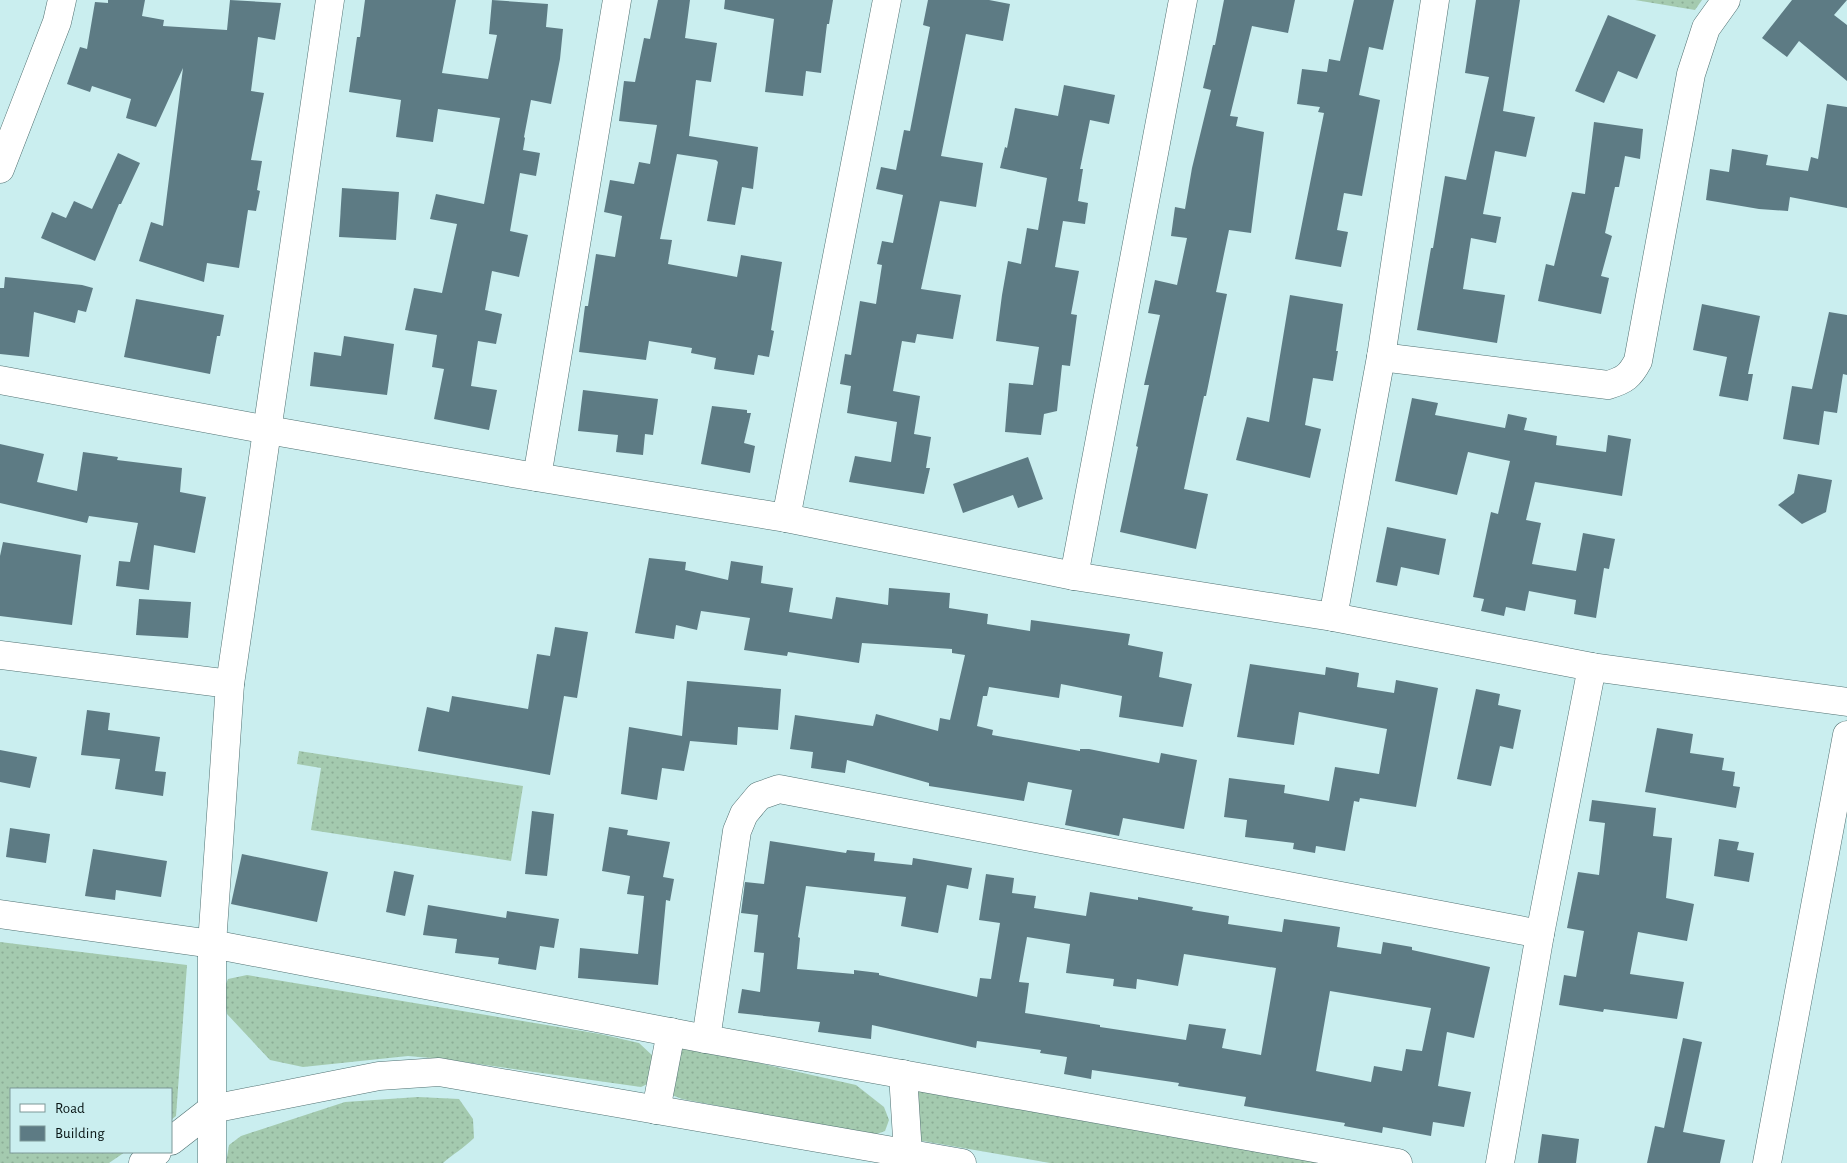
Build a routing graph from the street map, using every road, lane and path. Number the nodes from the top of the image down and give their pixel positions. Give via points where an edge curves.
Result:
1 (62, 0) edge
2 (330, 0) edge
3 (617, 0) edge
4 (886, 0) edge
5 (1182, 0) edge
6 (1435, 0) edge
7 (1726, 0) edge
8 (0, 169) edge
9 (1381, 357) junction
10 (0, 380) edge
11 (268, 430) junction
12 (537, 477) junction
13 (786, 518) junction
14 (1074, 576) junction
15 (1332, 617) junction
16 (0, 655) edge
17 (1592, 667) junction
18 (230, 684) junction
19 (1847, 702) edge
20 (1847, 735) edge
21 (0, 914) edge
22 (1540, 934) junction
23 (212, 944) junction
24 (671, 1032) junction
25 (706, 1039) junction
26 (902, 1074) junction
27 (212, 1109) junction
28 (656, 1110) junction
29 (172, 1140) edge
30 (156, 1153) edge
31 (908, 1154) junction
32 (143, 1163) edge
33 (212, 1163) edge
34 (962, 1163) edge
35 (1398, 1163) edge
36 (1500, 1163) edge
37 (1767, 1163) edge

1 - 8 street via 57,22
2 - 11 street
3 - 12 street
4 - 13 street
5 - 14 street
6 - 9 street
7 - 9 street via 1706,28 1691,74 1638,361 1631,374 1608,385
9 - 15 street
10 - 11 street
11 - 12 street
11 - 18 street
12 - 13 street
13 - 14 street
14 - 15 street
15 - 17 street
16 - 18 street
17 - 19 street
17 - 22 street
18 - 23 street
20 - 37 street
21 - 23 street
22 - 25 street via 779,789 759,796 744,814 737,831
22 - 36 street
23 - 24 street
23 - 27 street
24 - 25 street
24 - 28 street
25 - 26 street
26 - 31 street
26 - 35 street
27 - 28 street via 379,1076 439,1072
27 - 29 street
27 - 33 street
28 - 31 street
30 - 32 street
31 - 34 street

